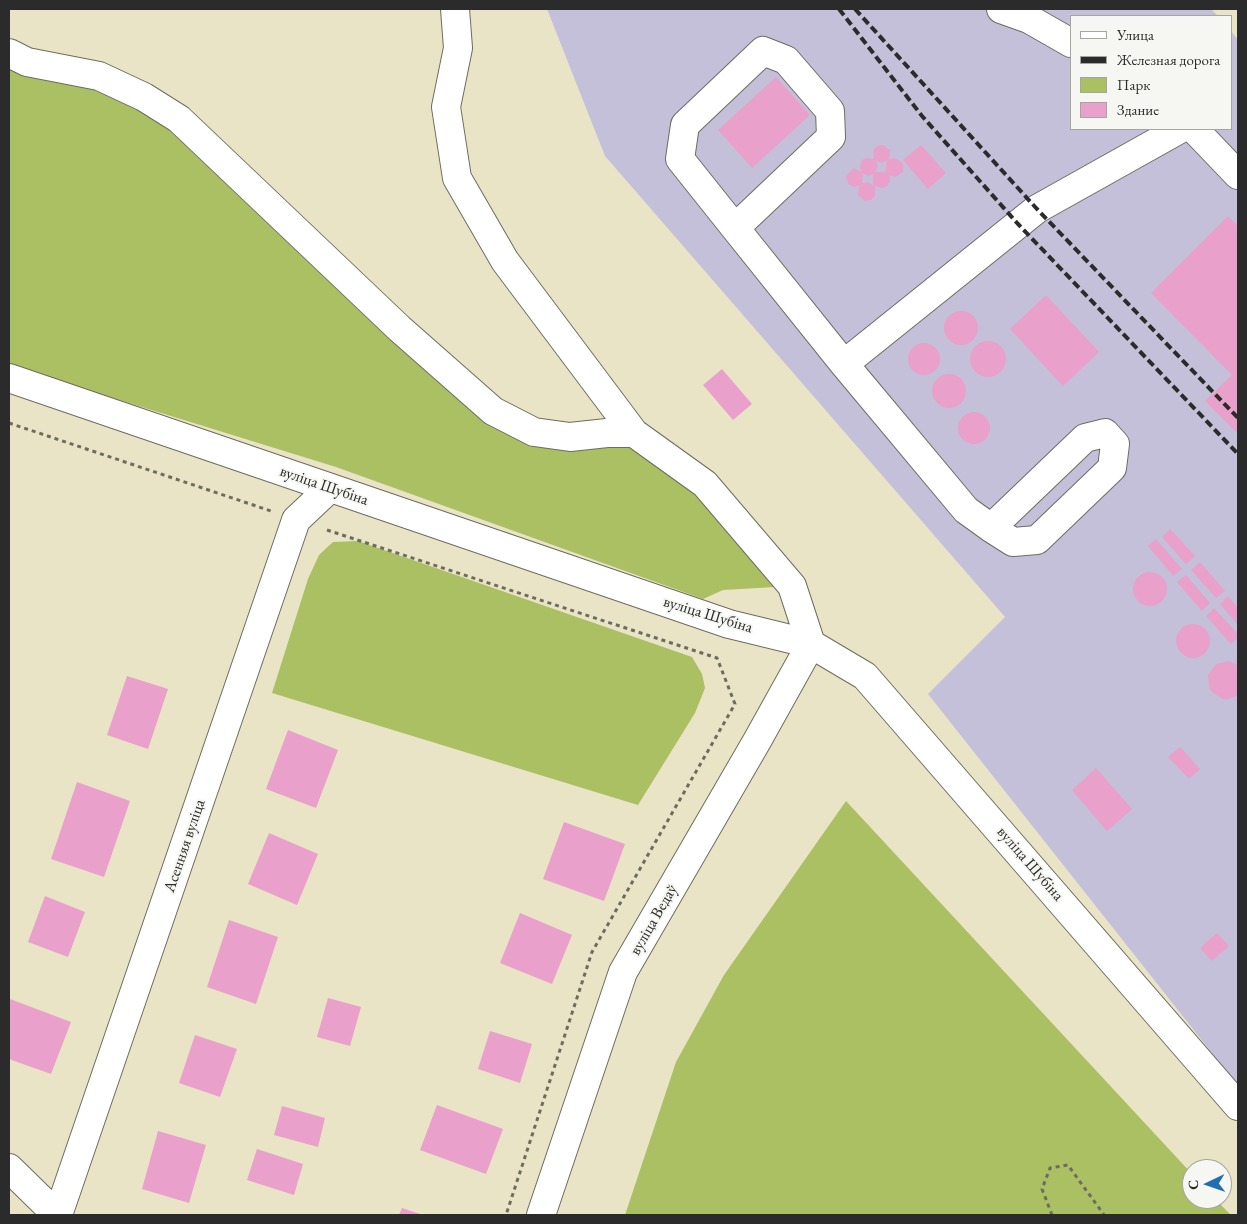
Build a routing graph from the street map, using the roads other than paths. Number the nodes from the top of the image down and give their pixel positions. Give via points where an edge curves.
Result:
1 (455, 9) edge
2 (1001, 9) edge
3 (1070, 42) edge
4 (9, 53) edge
5 (1178, 130) edge
6 (1195, 130) edge
7 (1238, 175) edge
8 (735, 228) junction
9 (844, 364) junction
10 (9, 378) edge
11 (634, 433) junction
12 (330, 488) junction
13 (991, 528) dead end
14 (811, 644) junction
15 (1238, 1106) edge
16 (9, 1168) edge
17 (58, 1215) edge
18 (542, 1215) edge

1 - 11 street via 458,48 446,107 458,178 506,262
2 - 3 street
4 - 11 street via 27,62 99,76 144,97 178,119 400,329 493,411 534,432 570,437 607,432
5 - 9 street via 1037,209
6 - 7 street
8 - 8 street via 680,159 685,125 763,51 786,60 830,111 831,137
8 - 9 street
9 - 13 street via 966,510
10 - 12 street, вуліца Шубіна
11 - 14 street via 705,484 792,586
12 - 14 street, вуліца Шубіна via 729,624
12 - 17 street, Асенняя вуліца via 296,520
14 - 15 street, вуліца Шубіна via 865,676
14 - 18 street, вуліца Ведаў via 623,972
16 - 17 street

